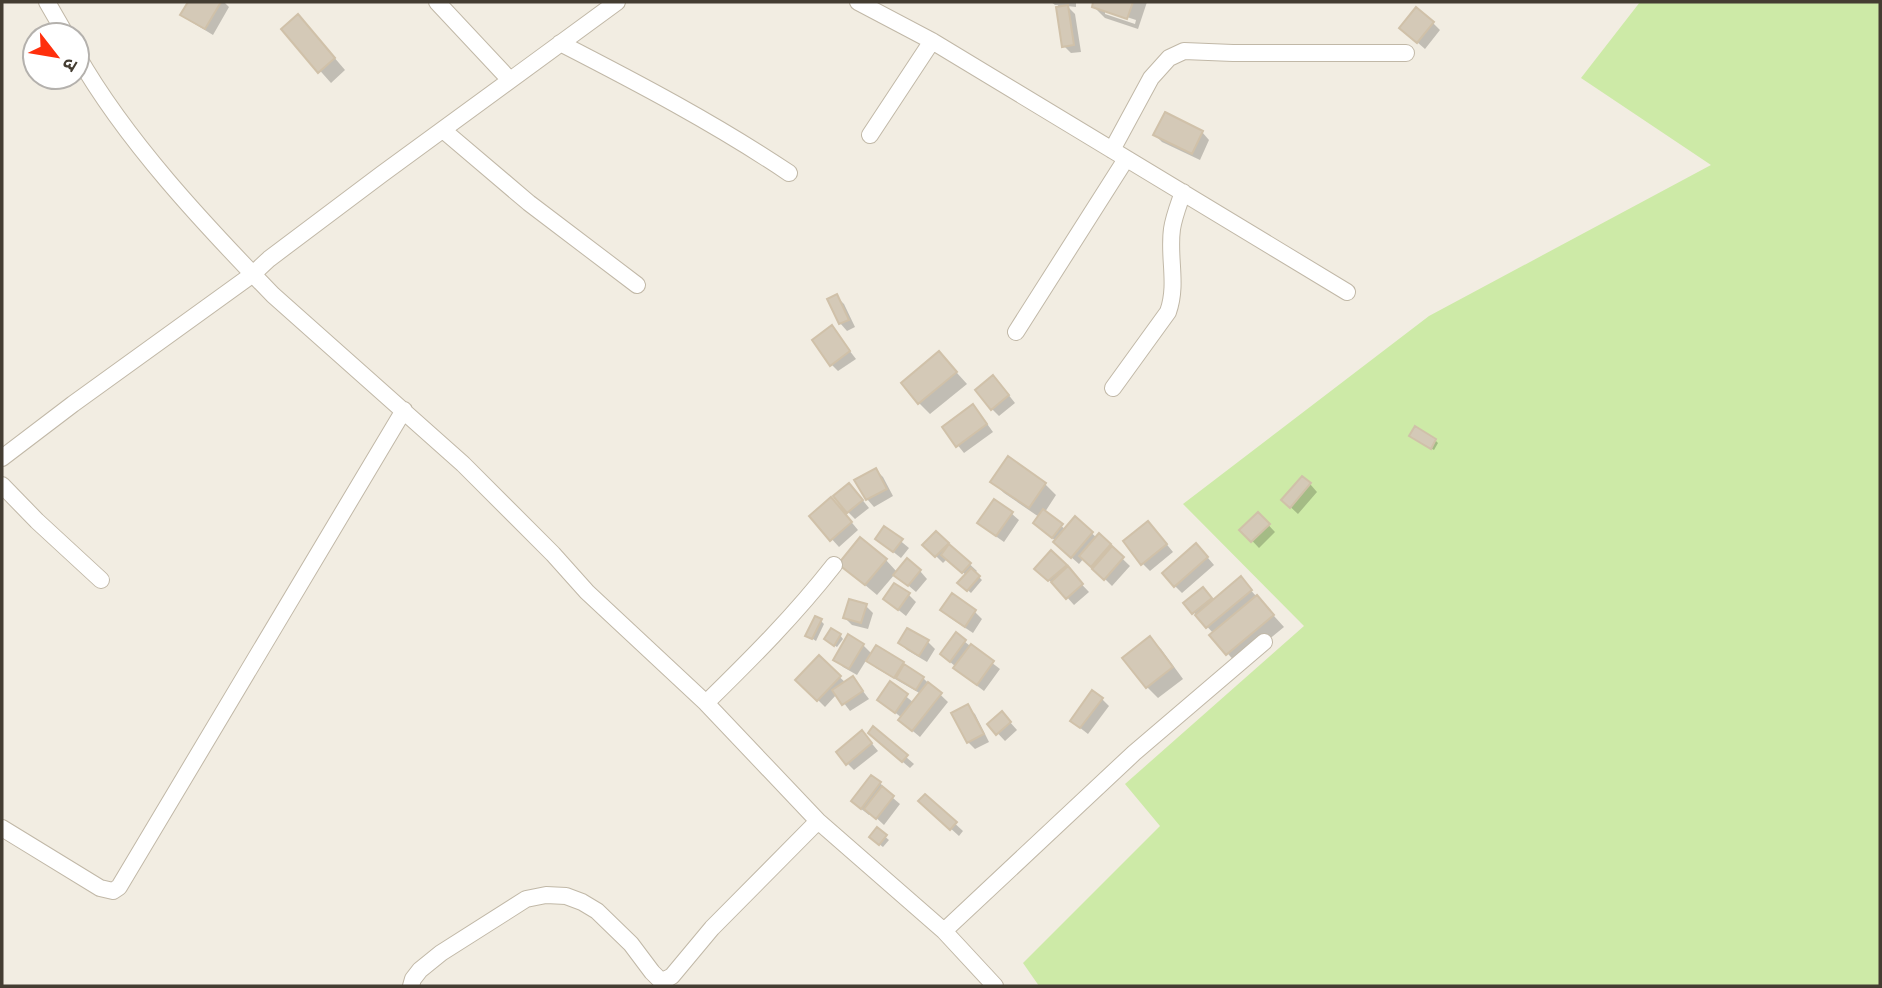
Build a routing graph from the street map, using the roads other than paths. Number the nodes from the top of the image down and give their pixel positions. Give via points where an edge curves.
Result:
1 (47, 2) edge
2 (437, 2) edge
3 (617, 2) edge
4 (858, 2) edge
5 (58, 21) edge
6 (932, 41) junction
7 (560, 43) junction
8 (1406, 53) dead end
9 (91, 76) edge
10 (510, 80) junction
11 (443, 130) junction
12 (870, 135) dead end
13 (1119, 155) junction
14 (789, 173) dead end
15 (1183, 192) junction
16 (253, 274) junction
17 (637, 285) dead end
18 (1347, 292) dead end
19 (1016, 332) dead end
20 (1113, 388) dead end
21 (404, 410) junction
22 (2, 458) edge
23 (2, 485) edge
24 (834, 565) dead end
25 (101, 580) dead end
26 (1264, 642) dead end
27 (706, 704) junction
28 (818, 821) junction
29 (2, 828) edge
30 (944, 931) junction
31 (411, 986) edge
32 (995, 986) edge

1 - 5 street
2 - 10 street
3 - 7 street
4 - 6 street
6 - 12 street
6 - 13 street
7 - 10 street
7 - 14 street via 698,117
8 - 13 street via 1184,51 1169,58 1152,78
9 - 16 street via 158,168
10 - 11 street
11 - 16 street
11 - 17 street
13 - 15 street
13 - 19 street
15 - 18 street
15 - 20 street via 1172,230 1172,302
16 - 21 street
16 - 22 street
21 - 27 street
21 - 29 street via 119,887 113,891 100,888
23 - 25 street
24 - 27 street via 782,627
26 - 30 street via 1133,753
27 - 28 street
28 - 30 street
28 - 31 street via 665,980 652,972 597,911 566,896 546,895 526,900 440,953 420,970
30 - 32 street

